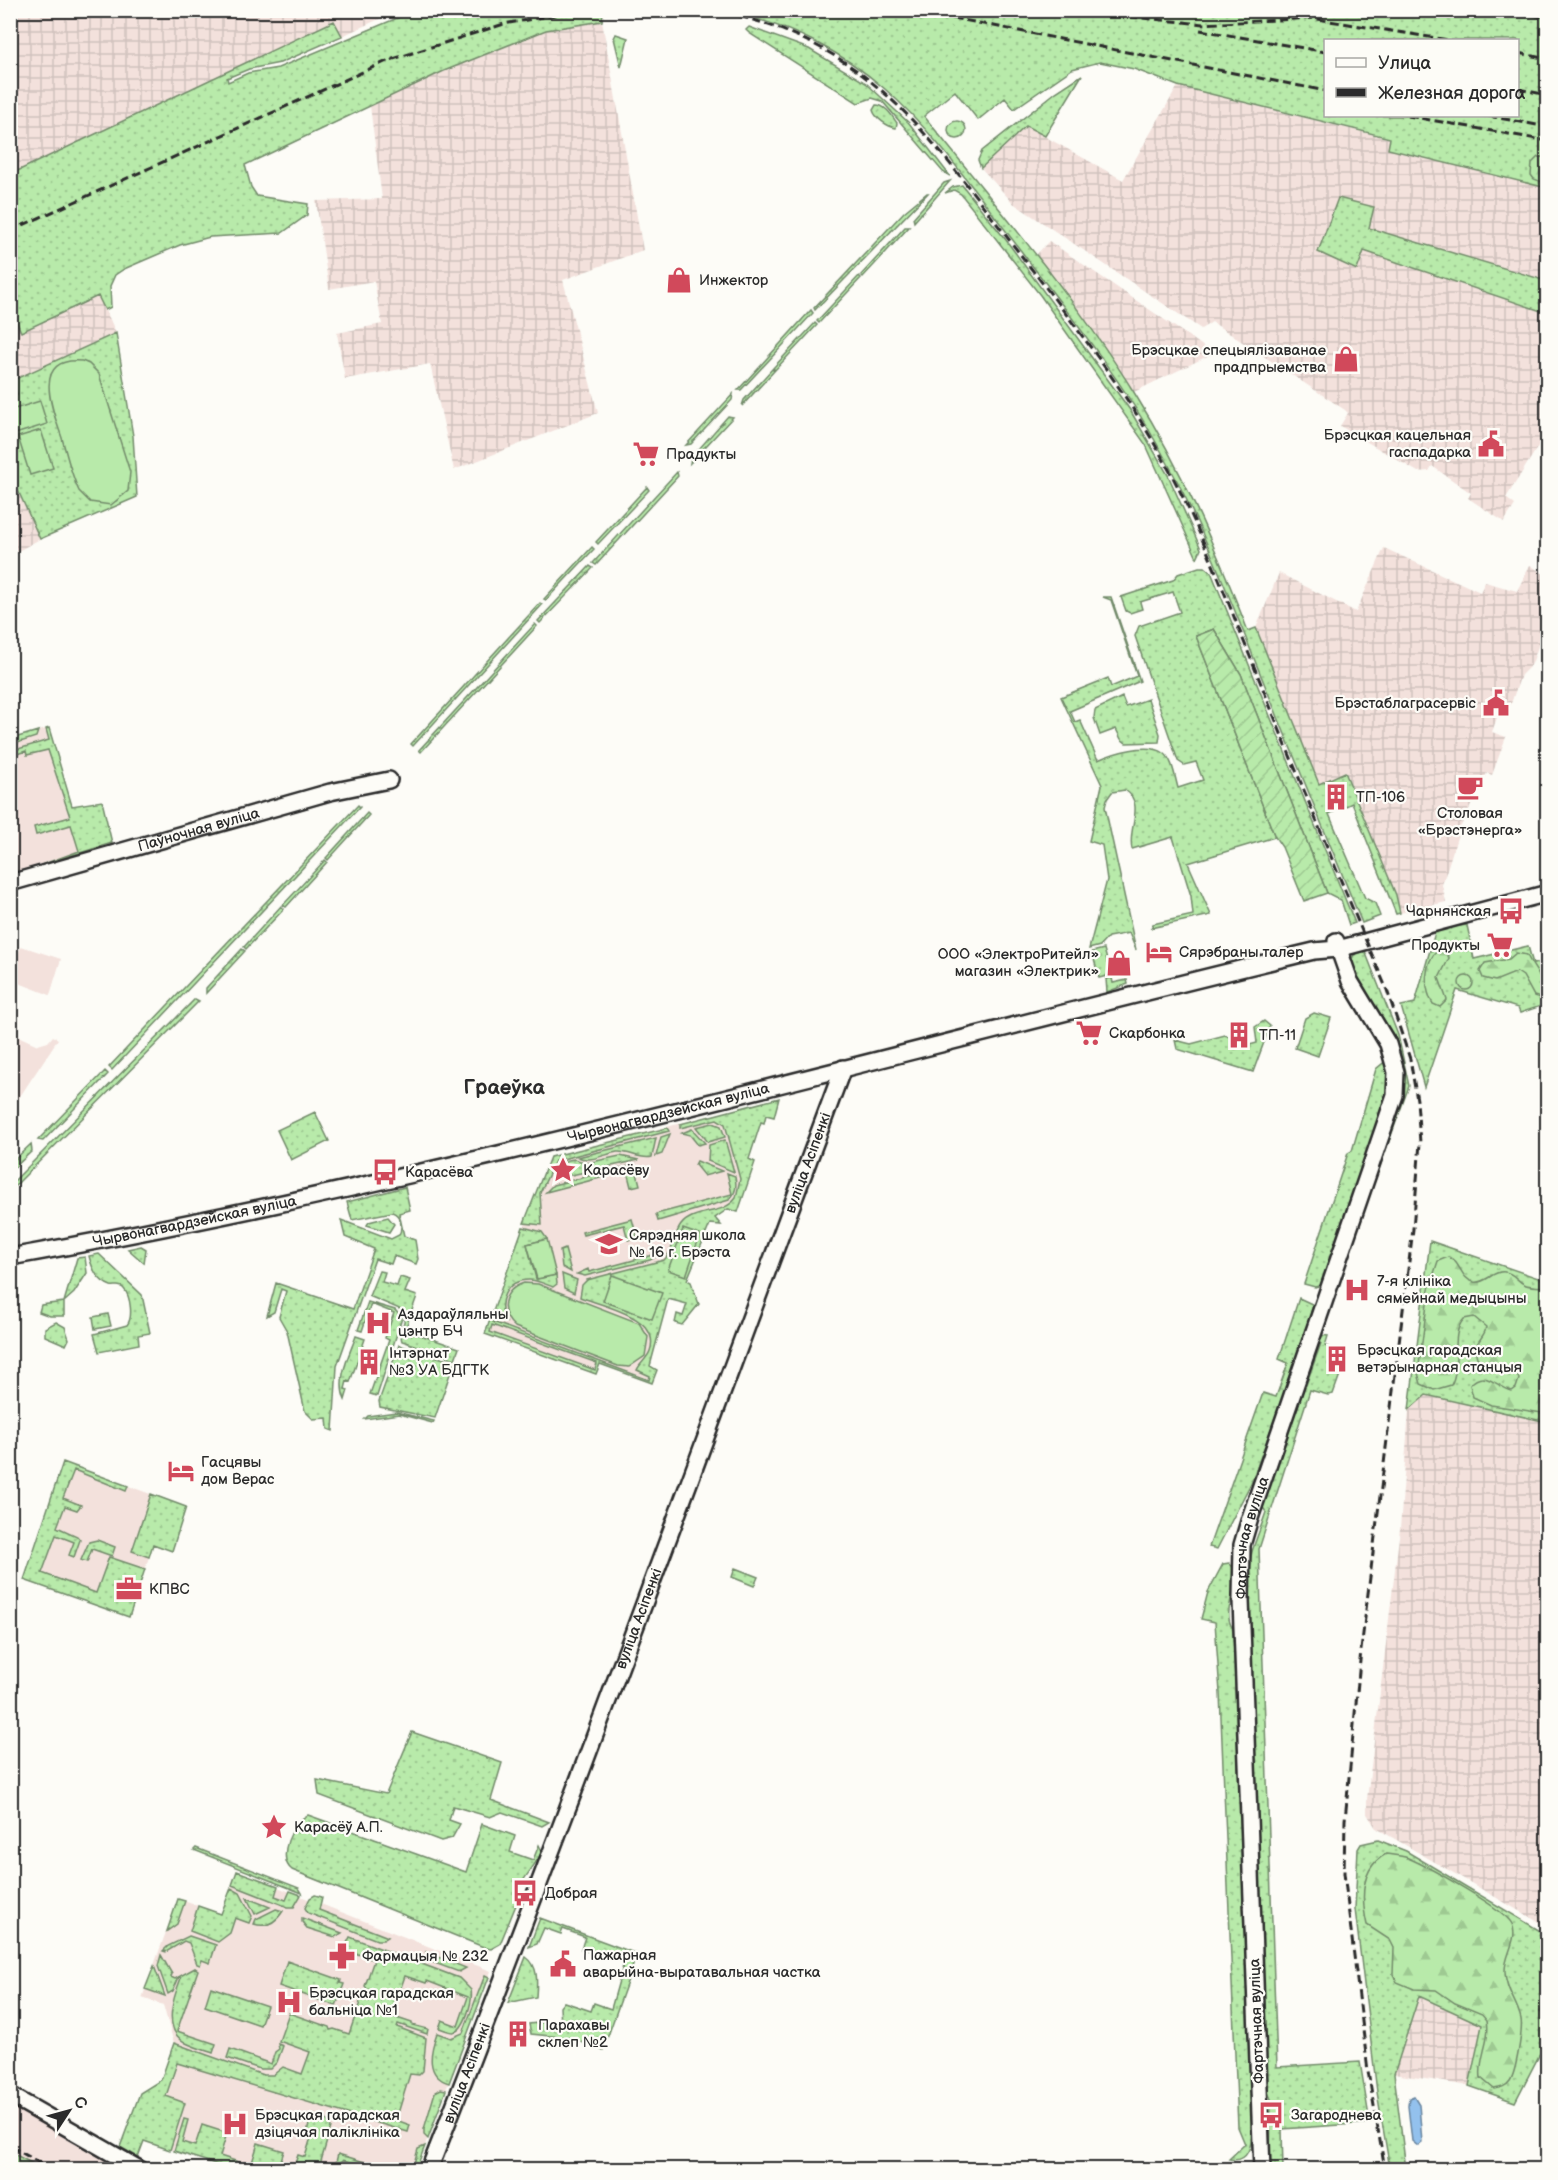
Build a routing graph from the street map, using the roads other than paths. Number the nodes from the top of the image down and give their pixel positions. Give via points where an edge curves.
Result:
1 (389, 780) dead end
2 (10, 883) edge
3 (1548, 884) edge
4 (1548, 893) edge
5 (1337, 945) junction
6 (843, 1068) junction
7 (10, 1257) edge
8 (10, 2095) edge
9 (141, 2169) edge
10 (429, 2169) edge
11 (1262, 2169) edge

1 - 2 main road, Паўночная вуліца via 330,792
3 - 5 main road, Чырвонагвардзейская вуліца
4 - 5 main road, Чырвонагвардзейская вуліца
5 - 6 main road, Чырвонагвардзейская вуліца
5 - 11 main road, Фартэчная вуліца via 1350,981 1388,1044 1396,1084 1392,1110 1242,1545
6 - 7 main road, Чырвонагвардзейская вуліца via 540,1146 152,1231
6 - 10 main road, вуліца Асіпенкі via 622,1665
8 - 9 main road

